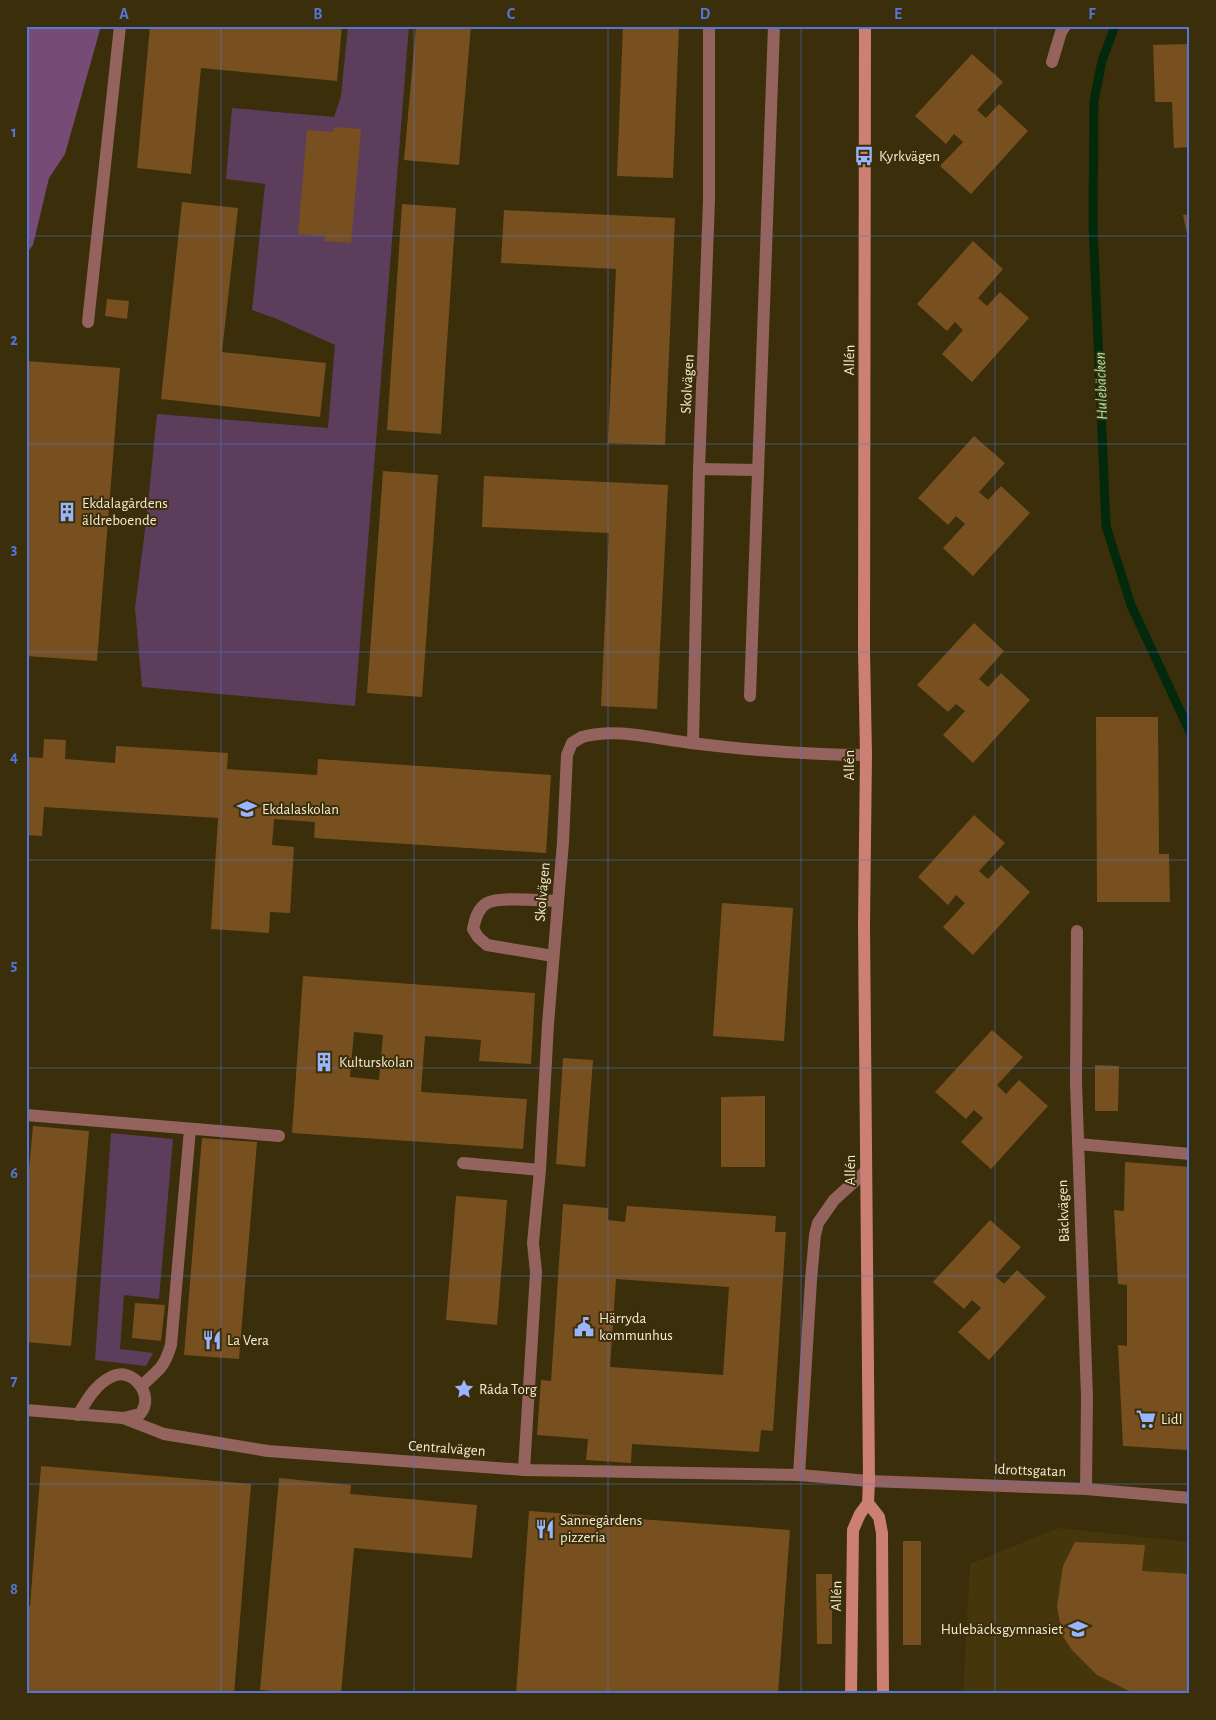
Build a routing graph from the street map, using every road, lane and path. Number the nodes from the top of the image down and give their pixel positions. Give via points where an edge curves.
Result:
1 (120, 26) edge
2 (710, 26) edge
3 (774, 26) edge
4 (865, 26) edge
5 (1065, 26) edge
6 (1052, 62) dead end
7 (88, 322) dead end
8 (699, 469) junction
9 (758, 470) junction
10 (750, 696) dead end
11 (693, 744) junction
12 (866, 755) junction
13 (558, 901) junction
14 (1077, 931) dead end
15 (553, 956) junction
16 (26, 1116) edge
17 (190, 1129) junction
18 (279, 1136) dead end
19 (1078, 1144) junction
20 (1190, 1154) edge
21 (463, 1163) dead end
22 (540, 1170) junction
23 (866, 1171) junction
24 (141, 1386) junction
25 (26, 1410) edge
26 (78, 1415) junction
27 (124, 1418) junction
28 (524, 1470) junction
29 (799, 1475) junction
30 (869, 1481) junction
31 (1086, 1489) junction
32 (1190, 1498) edge
33 (868, 1503) junction
34 (852, 1694) edge
35 (883, 1694) edge

1 - 7 street
2 - 8 street, Skolvägen via 709,200
3 - 9 street
4 - 12 street, Allén
5 - 6 street
8 - 9 street
8 - 11 street, Skolvägen
9 - 10 street
11 - 12 street, Skolvägen via 820,755
11 - 13 street, Skolvägen via 605,732 582,737 572,743 568,755
12 - 23 street, Allén
13 - 15 street, Skolvägen
13 - 15 street via 498,899 488,902 480,909 473,929 488,945
14 - 19 street, Bäckvägen
15 - 22 street, Skolvägen
16 - 17 street
17 - 18 street
17 - 24 street via 171,1345 160,1370
19 - 20 street
19 - 31 street, Bäckvägen via 1087,1397
21 - 22 street
22 - 28 street, Skolvägen via 533,1243 536,1272
23 - 29 street via 834,1200 818,1223 815,1235
23 - 30 street, Allén
24 - 26 street via 124,1375 112,1375 90,1394
24 - 27 street via 146,1403 142,1413
25 - 26 street, Centralvägen
26 - 27 street, Centralvägen
27 - 28 street, Centralvägen via 164,1434 268,1451
28 - 29 street, Centralvägen
29 - 30 street, Centralvägen
30 - 31 street, Idrottsgatan
30 - 33 street, Allén
31 - 32 street, Idrottsgatan
33 - 34 street, Allén via 853,1530
33 - 35 street via 879,1517 882,1532

